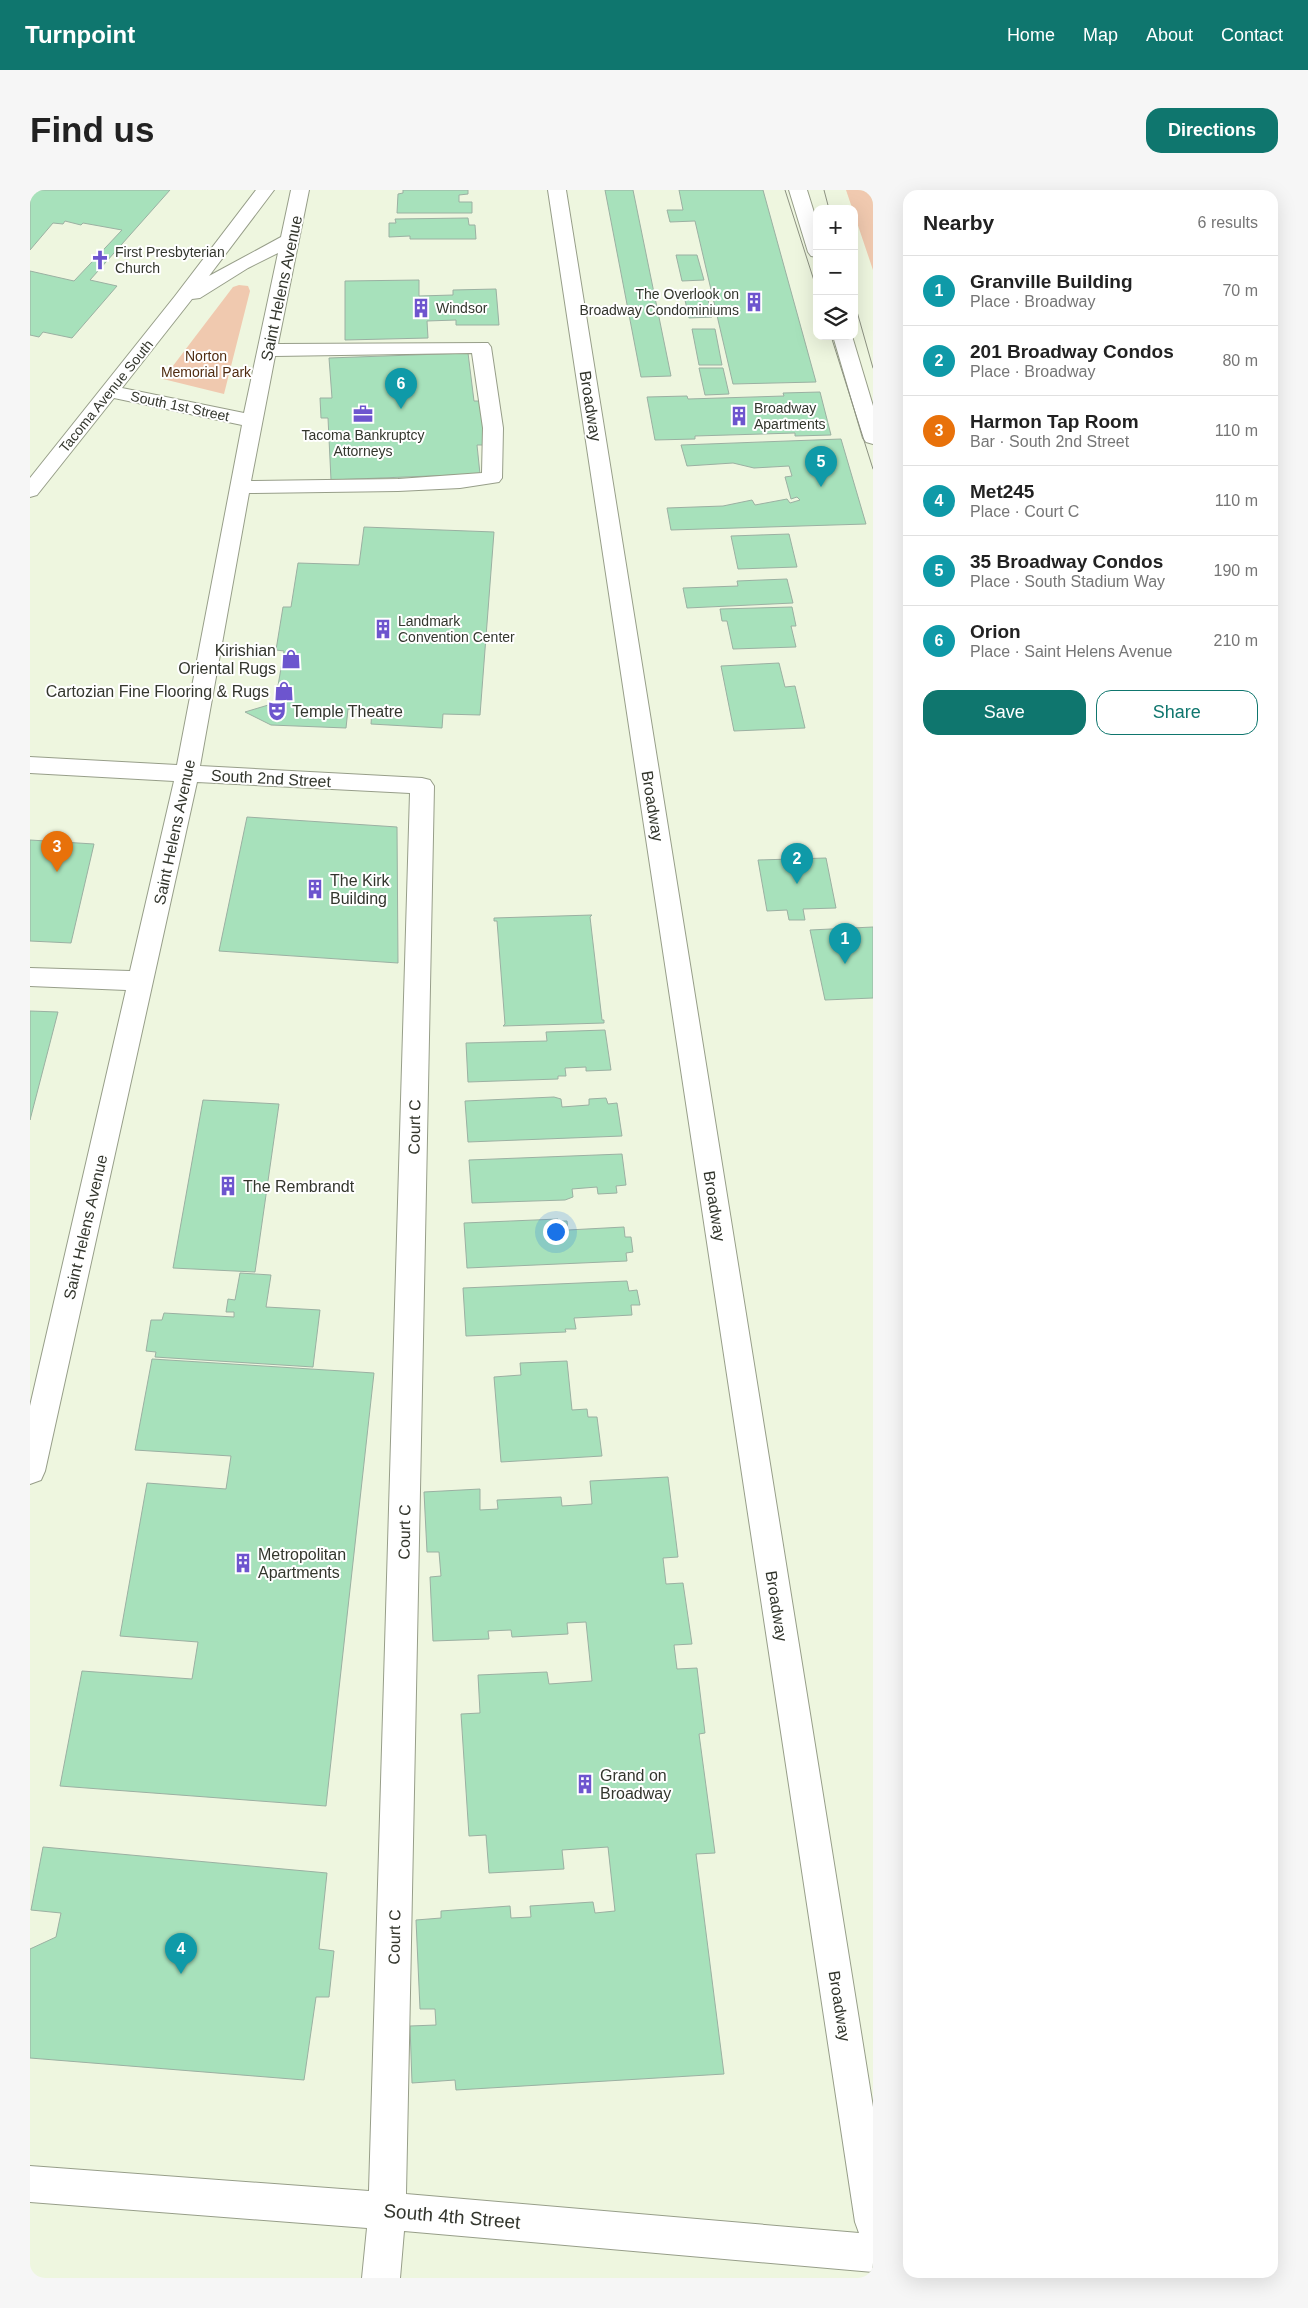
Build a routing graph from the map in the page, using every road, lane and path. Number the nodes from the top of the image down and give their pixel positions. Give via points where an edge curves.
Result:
1 (265, 190) edge
2 (300, 190) edge
3 (557, 190) edge
4 (798, 190) edge
5 (290, 240) junction
6 (816, 250) edge
7 (182, 300) junction
8 (843, 340) edge
9 (268, 350) junction
10 (109, 391) junction
11 (252, 421) junction
12 (873, 438) edge
13 (240, 487) junction
14 (30, 491) edge
15 (30, 765) edge
16 (187, 774) junction
17 (422, 786) joint
18 (30, 977) edge
19 (141, 981) junction
20 (39, 1386) edge
21 (30, 1470) edge
22 (30, 2184) edge
23 (387, 2211) junction
24 (873, 2222) edge
25 (873, 2253) edge
26 (381, 2278) edge

1 - 7 street, Tacoma Avenue South
2 - 5 street, Saint Helens Avenue
3 - 24 street, Broadway
4 - 6 street
5 - 7 street, Tacoma Avenue South
5 - 9 street, Saint Helens Avenue
7 - 10 street, Tacoma Avenue South
8 - 12 street
9 - 11 street, Saint Helens Avenue
9 - 13 street via 482,347 493,428 492,478 453,483 351,487
10 - 11 street, South 1st Street
10 - 14 street, Tacoma Avenue South
11 - 13 street, Saint Helens Avenue
13 - 16 street, Saint Helens Avenue
15 - 16 street, South 2nd Street
16 - 17 street, South 2nd Street
16 - 19 street, Saint Helens Avenue
17 - 23 street, Court C
18 - 19 street
19 - 20 street, Saint Helens Avenue
20 - 21 street, Saint Helens Avenue
22 - 23 street, South 4th Street
23 - 25 street, South 4th Street
23 - 26 street, Court C

